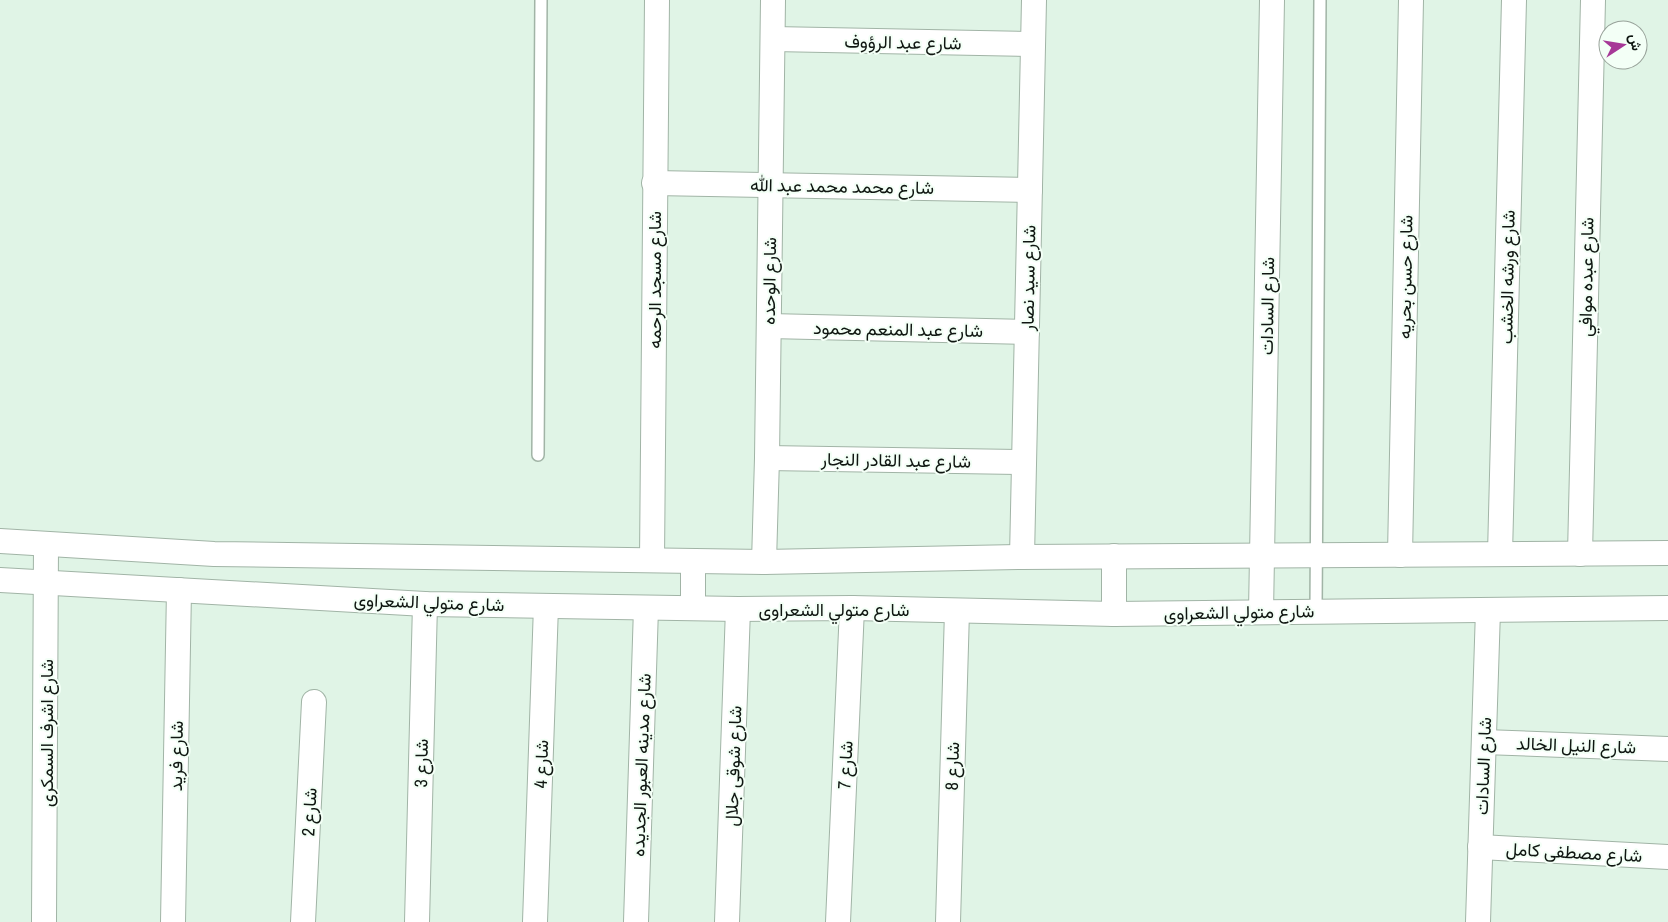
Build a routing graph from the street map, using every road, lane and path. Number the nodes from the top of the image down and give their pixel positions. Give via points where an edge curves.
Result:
1 (541, 0) edge
2 (657, 0) edge
3 (773, 0) edge
4 (1034, 0) edge
5 (1272, 0) edge
6 (1320, 0) edge
7 (1411, 0) edge
8 (1514, 0) edge
9 (1593, 0) edge
10 (773, 40) junction
11 (1033, 44) junction
12 (654, 182) junction
13 (771, 185) junction
14 (1030, 190) junction
15 (769, 326) junction
16 (1027, 332) junction
17 (538, 455) dead end
18 (767, 458) junction
19 (1024, 462) junction
20 (0, 541) edge
21 (46, 545) junction
22 (1668, 553) edge
23 (1500, 554) junction
24 (1580, 554) junction
25 (1317, 555) junction
26 (1400, 555) junction
27 (1114, 556) junction
28 (1263, 556) junction
29 (1022, 557) junction
30 (652, 560) junction
31 (693, 561) junction
32 (764, 562) junction
33 (0, 580) edge
34 (46, 583) junction
35 (179, 590) junction
36 (425, 604) junction
37 (546, 606) junction
38 (646, 608) junction
39 (693, 608) junction
40 (852, 608) junction
41 (1668, 608) edge
42 (738, 609) junction
43 (957, 610) junction
44 (1488, 610) junction
45 (1316, 611) junction
46 (1261, 612) junction
47 (1114, 614) junction
48 (314, 702) dead end
49 (1484, 742) junction
50 (1668, 749) edge
51 (1480, 847) junction
52 (1668, 857) edge
53 (44, 922) edge
54 (172, 922) edge
55 (303, 922) edge
56 (417, 922) edge
57 (535, 922) edge
58 (636, 922) edge
59 (727, 922) edge
60 (838, 922) edge
61 (948, 922) edge
62 (1478, 922) edge

1 - 17 lane
2 - 12 street, شارع مسجد الرحمه
3 - 10 street, شارع الوحده
4 - 11 street, شارع سيد نصار
5 - 28 street, شارع السادات
6 - 25 lane
7 - 26 street, شارع حسن بحريه
8 - 23 street, شارع ورشه الخشب
9 - 24 street, شارع عبده موافي
10 - 11 street, شارع عبد الرؤوف
10 - 13 street, شارع الوحده
11 - 14 street, شارع سيد نصار
12 - 13 street, شارع محمد محمد عبد الله
12 - 30 street, شارع مسجد الرحمه
13 - 14 street, شارع محمد محمد عبد الله
13 - 15 street, شارع الوحده
14 - 16 street, شارع سيد نصار
15 - 16 street, شارع عبد المنعم محمود
15 - 18 street, شارع الوحده
16 - 19 street, شارع سيد نصار
18 - 19 street, شارع عبد القادر النجار
18 - 32 street, شارع الوحده
19 - 29 street, شارع سيد نصار
20 - 21 street
21 - 30 street via 214,554
21 - 34 street, شارع اشرف السمكرى
22 - 24 street
23 - 24 street
23 - 26 street
25 - 26 street
25 - 28 street
25 - 45 lane
27 - 28 street
27 - 29 street
27 - 47 street
28 - 46 street, شارع السادات
29 - 32 street
30 - 31 street
31 - 32 street
31 - 39 street
33 - 34 street, شارع متولي الشعراوى
34 - 35 street, شارع متولي الشعراوى
34 - 53 street, شارع اشرف السمكرى
35 - 36 street, شارع متولي الشعراوى
35 - 54 street, شارع فريد
36 - 37 street, شارع متولي الشعراوى
36 - 56 street, شارع 3
37 - 38 street, شارع متولي الشعراوى
37 - 57 street, شارع 4
38 - 39 street, شارع متولي الشعراوى
38 - 58 street, شارع مدينه العبور الجديده
39 - 42 street, شارع متولي الشعراوى
40 - 42 street, شارع متولي الشعراوى
40 - 43 street, شارع متولي الشعراوى
40 - 60 street, شارع 7
41 - 44 street, شارع متولي الشعراوى
42 - 59 street, شارع شوقى جلال
43 - 47 street, شارع متولي الشعراوى
43 - 61 street, شارع 8
44 - 45 street, شارع متولي الشعراوى
44 - 49 street, شارع السادات
45 - 46 street, شارع متولي الشعراوى
46 - 47 street, شارع متولي الشعراوى
48 - 55 street, شارع 2
49 - 50 street, شارع النيل الخالد
49 - 51 street, شارع السادات
51 - 52 street, شارع مصطفى كامل
51 - 62 street, شارع السادات

